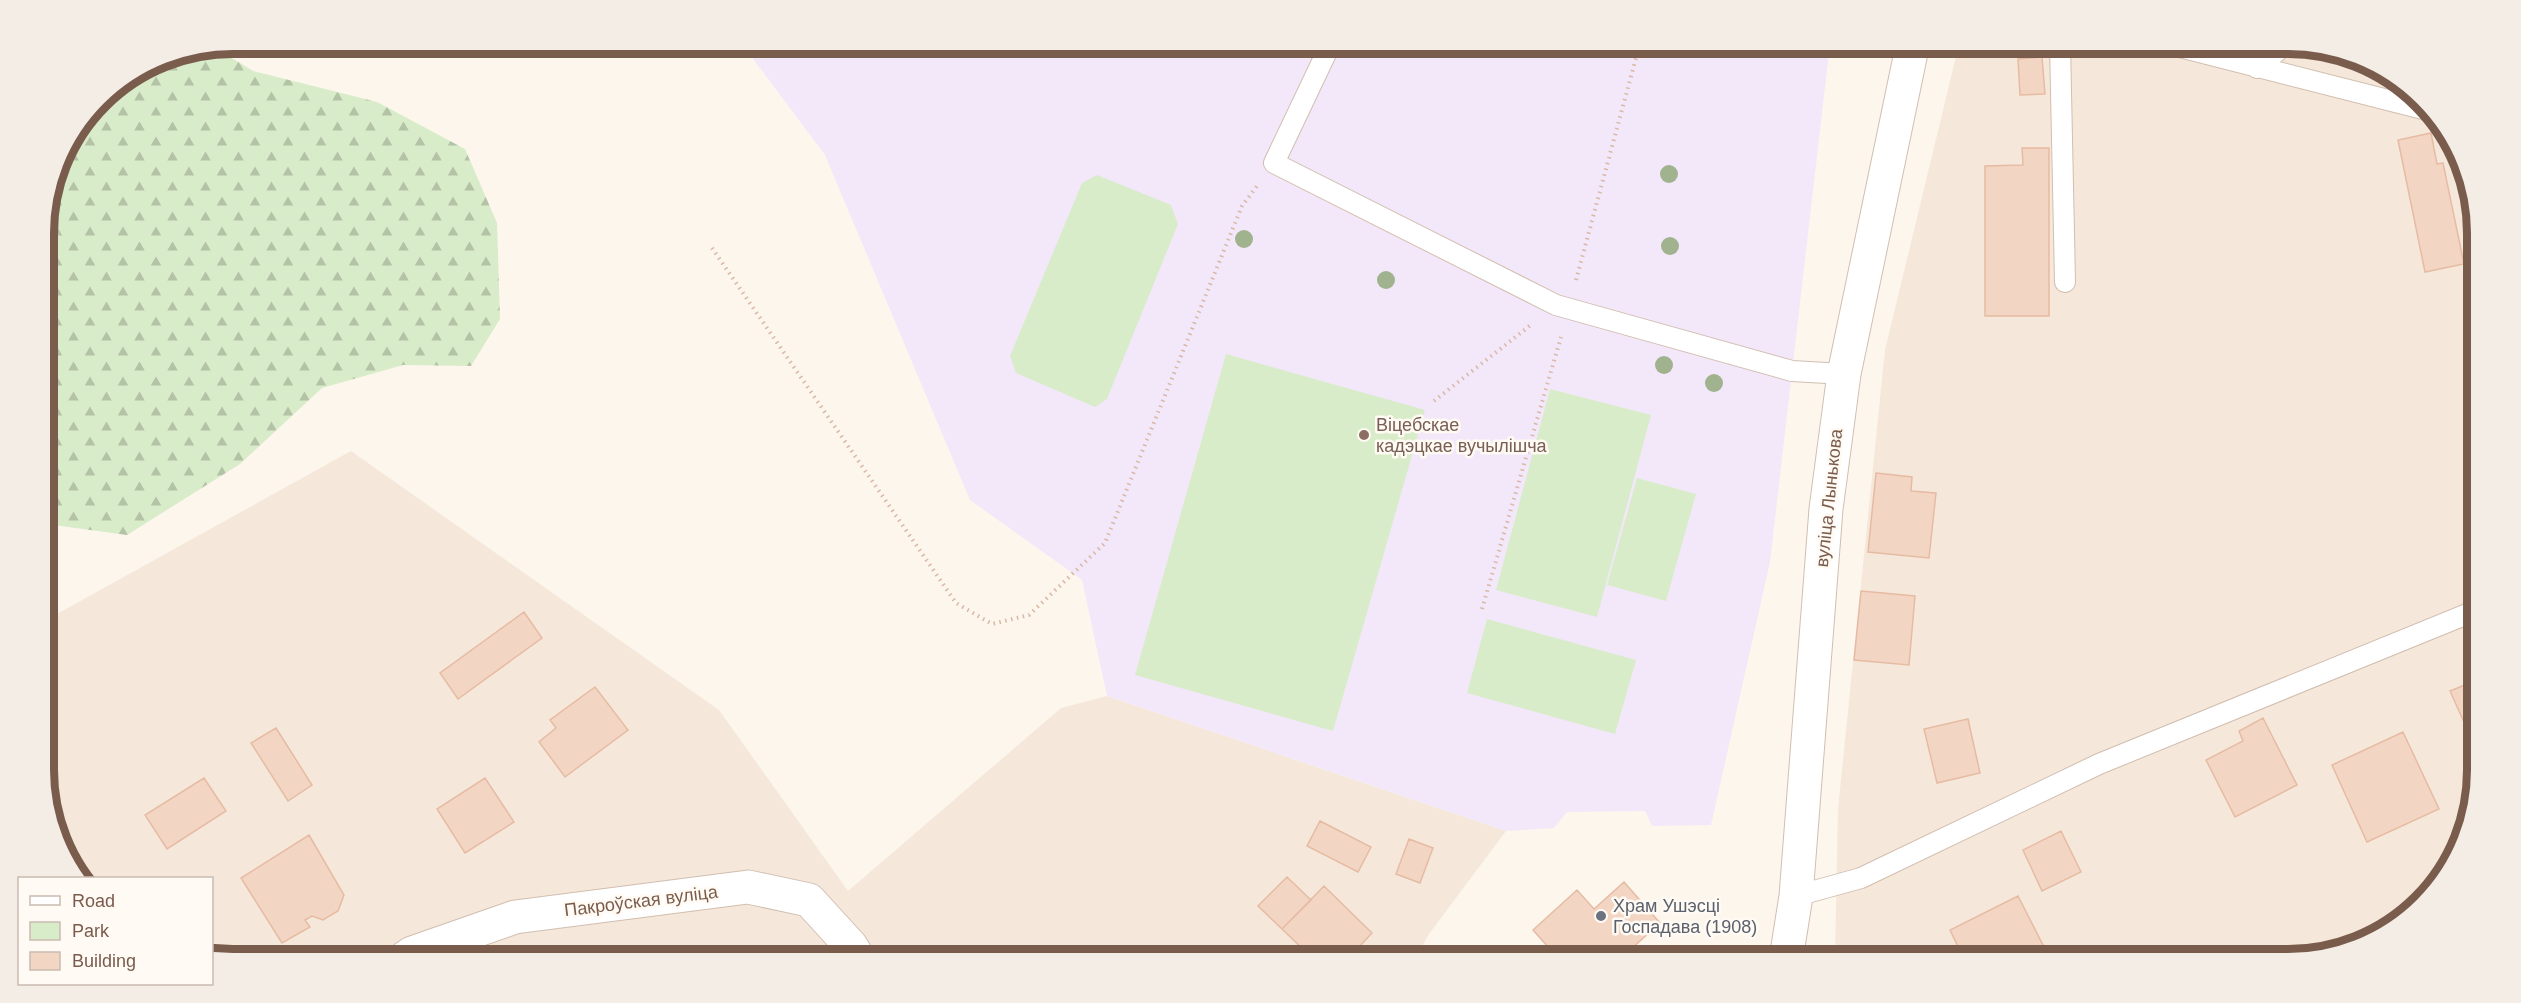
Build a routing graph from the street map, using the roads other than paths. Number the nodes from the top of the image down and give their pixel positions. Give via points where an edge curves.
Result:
1 (1326, 54) edge
2 (1911, 54) edge
3 (2060, 54) edge
4 (2203, 54) edge
5 (2274, 54) edge
6 (2257, 68) junction
7 (2416, 107) edge
8 (2065, 282) dead end
9 (1844, 375) junction
10 (2467, 614) edge
11 (1796, 896) junction
12 (423, 949) edge
13 (853, 949) edge
14 (1788, 949) edge

1 - 9 lane via 1274,163 1562,306 1792,371
2 - 9 street, вуліца Лынькова
3 - 8 lane
4 - 6 lane
5 - 6 lane
6 - 7 lane
9 - 11 street, вуліца Лынькова via 1826,509
10 - 11 lane via 2099,764 1861,878
11 - 14 street, вуліца Лынькова
12 - 13 street, Пакроўская вуліца via 515,917 748,887 809,900

